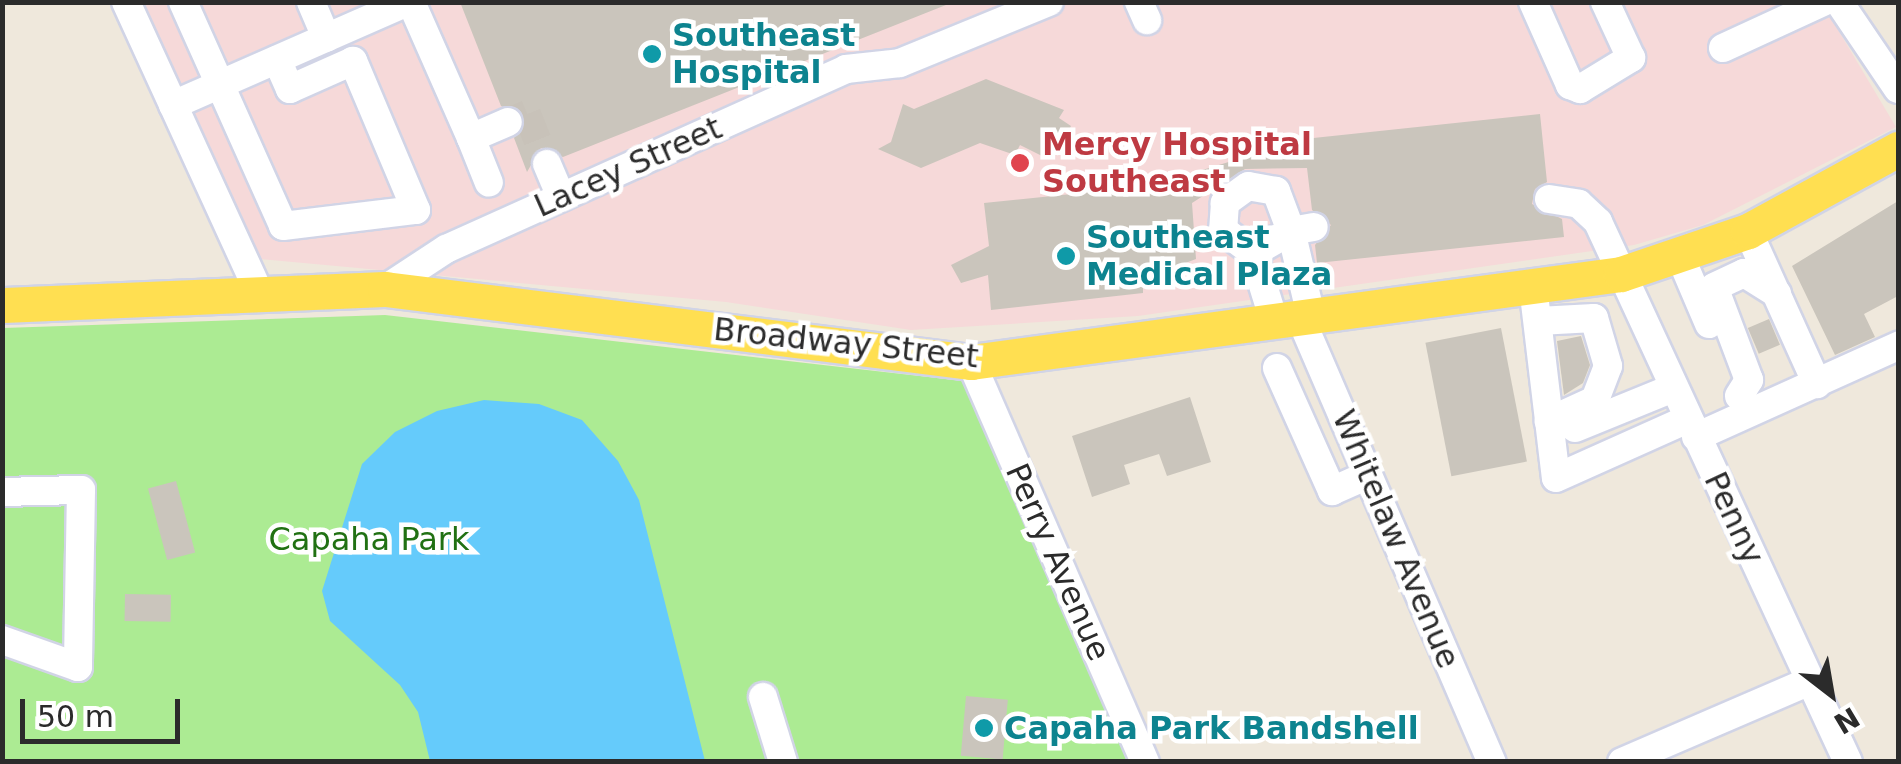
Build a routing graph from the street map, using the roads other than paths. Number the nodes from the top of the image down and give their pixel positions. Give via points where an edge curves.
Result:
1 (126, 2) edge
2 (182, 2) edge
3 (311, 2) edge
4 (410, 2) edge
5 (1048, 2) edge
6 (1534, 2) edge
7 (1605, 2) edge
8 (1823, 2) edge
9 (1839, 2) edge
10 (326, 38) junction
11 (1724, 48) dead end
12 (277, 60) junction
13 (218, 86) junction
14 (1898, 88) edge
15 (173, 105) junction
16 (504, 114) dead end
17 (467, 129) junction
18 (1898, 149) edge
19 (548, 164) tunnel mouth
20 (489, 183) dead end
21 (561, 197) junction
22 (1549, 200) dead end
23 (1302, 229) junction
24 (1748, 231) junction
25 (1254, 253) junction
26 (1680, 256) junction
27 (1621, 274) junction
28 (1533, 286) junction
29 (257, 288) junction
30 (385, 289) junction
31 (1777, 294) junction
32 (2, 304) edge
33 (1295, 318) junction
34 (1538, 322) junction
35 (1898, 346) edge
36 (971, 362) junction
37 (1277, 368) dead end
38 (1817, 384) junction
39 (1673, 388) junction
40 (1743, 405) junction
41 (1692, 428) junction
42 (1550, 429) junction
43 (1368, 475) junction
44 (2, 492) edge
45 (2, 640) edge
46 (1810, 682) junction
47 (763, 697) dead end
48 (783, 762) edge
49 (1145, 762) edge
50 (1492, 762) edge
51 (1622, 762) edge
52 (1848, 762) edge

1 - 15 street
2 - 13 street
3 - 10 street
4 - 10 street
4 - 17 street
5 - 21 street, Lacey Street via 900,63 846,69
6 - 7 street via 1570,85 1580,89 1630,58
8 - 11 street
9 - 14 street
10 - 12 street
12 - 13 street
12 - 13 street via 290,89 353,61 416,210 283,226
13 - 15 street
15 - 29 street
16 - 17 street
17 - 20 street
18 - 24 main road, Broadway Street
19 - 21 street
21 - 30 street, Lacey Street via 446,249
22 - 27 street, Penny via 1579,204 1598,222
23 - 25 street
23 - 25 street via 1276,192 1248,186 1226,203 1223,230
23 - 33 street
24 - 26 main road, Broadway Street
24 - 31 street
25 - 33 street
26 - 27 main road, Broadway Street
26 - 40 street
27 - 28 main road, Broadway Street
27 - 39 street, Penny
28 - 33 main road, Broadway Street
28 - 34 street
29 - 30 main road, Broadway Street
29 - 32 main road, Broadway Street
30 - 36 main road, Broadway Street
31 - 38 street
31 - 40 street via 1744,272 1714,287 1749,380
33 - 36 main road, Broadway Street
33 - 43 street, Whitelaw Avenue
34 - 42 street
34 - 42 street via 1594,318 1608,366 1595,400
35 - 38 street
36 - 49 street, Perry Avenue
37 - 43 street via 1332,491
38 - 40 street
39 - 41 street, Penny
39 - 42 street
40 - 41 street
41 - 42 street via 1556,478
41 - 46 street, Penny
43 - 50 street, Whitelaw Avenue
44 - 45 street via 80,490 78,667
46 - 51 street
46 - 52 street, Penny
47 - 48 street

